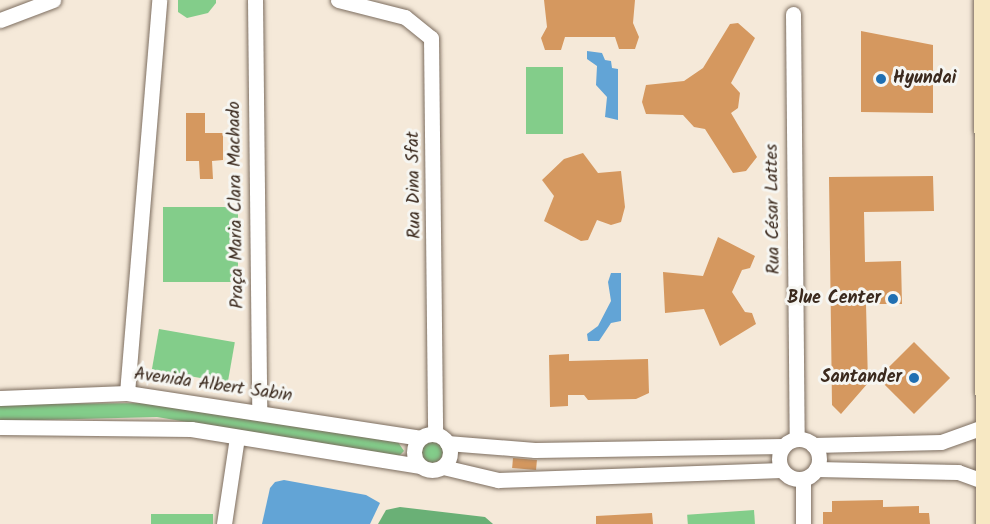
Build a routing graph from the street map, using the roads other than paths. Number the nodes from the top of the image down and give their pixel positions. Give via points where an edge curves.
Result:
1 (53, 0) edge
2 (159, 0) edge
3 (255, 0) edge
4 (338, 0) edge
5 (985, 0) edge
6 (793, 15) dead end
7 (0, 20) edge
8 (127, 393) junction
9 (0, 398) edge
10 (259, 410) junction
11 (986, 426) junction
12 (0, 427) edge
13 (237, 437) junction
14 (420, 438) junction
15 (441, 438) junction
16 (790, 443) junction
17 (813, 445) junction
18 (419, 466) junction
19 (443, 467) junction
20 (816, 469) junction
21 (782, 470) junction
22 (802, 479) junction
23 (986, 482) junction
24 (224, 524) edge
25 (803, 524) edge
26 (987, 524) edge

1 - 7 street
2 - 8 street
3 - 10 street, Praça Maria Clara Machado
4 - 15 street, Rua Dina Sfat via 405,17 431,38
5 - 11 main road
6 - 16 street, Rua César Lattes
8 - 9 street, Avenida Albert Sabin
8 - 10 street, Avenida Albert Sabin
10 - 14 street, Avenida Albert Sabin
11 - 17 street via 940,442
11 - 23 main road
12 - 13 street via 154,426
13 - 18 street
13 - 24 street
14 - 15 street
14 - 18 street via 413,455
15 - 16 street via 535,450
15 - 19 street via 449,458
16 - 17 street
16 - 21 street via 779,458
17 - 20 street via 819,456
18 - 19 street via 434,471
19 - 21 street via 498,480
20 - 22 street
20 - 23 street via 958,472
21 - 22 street
22 - 25 street
23 - 26 main road

